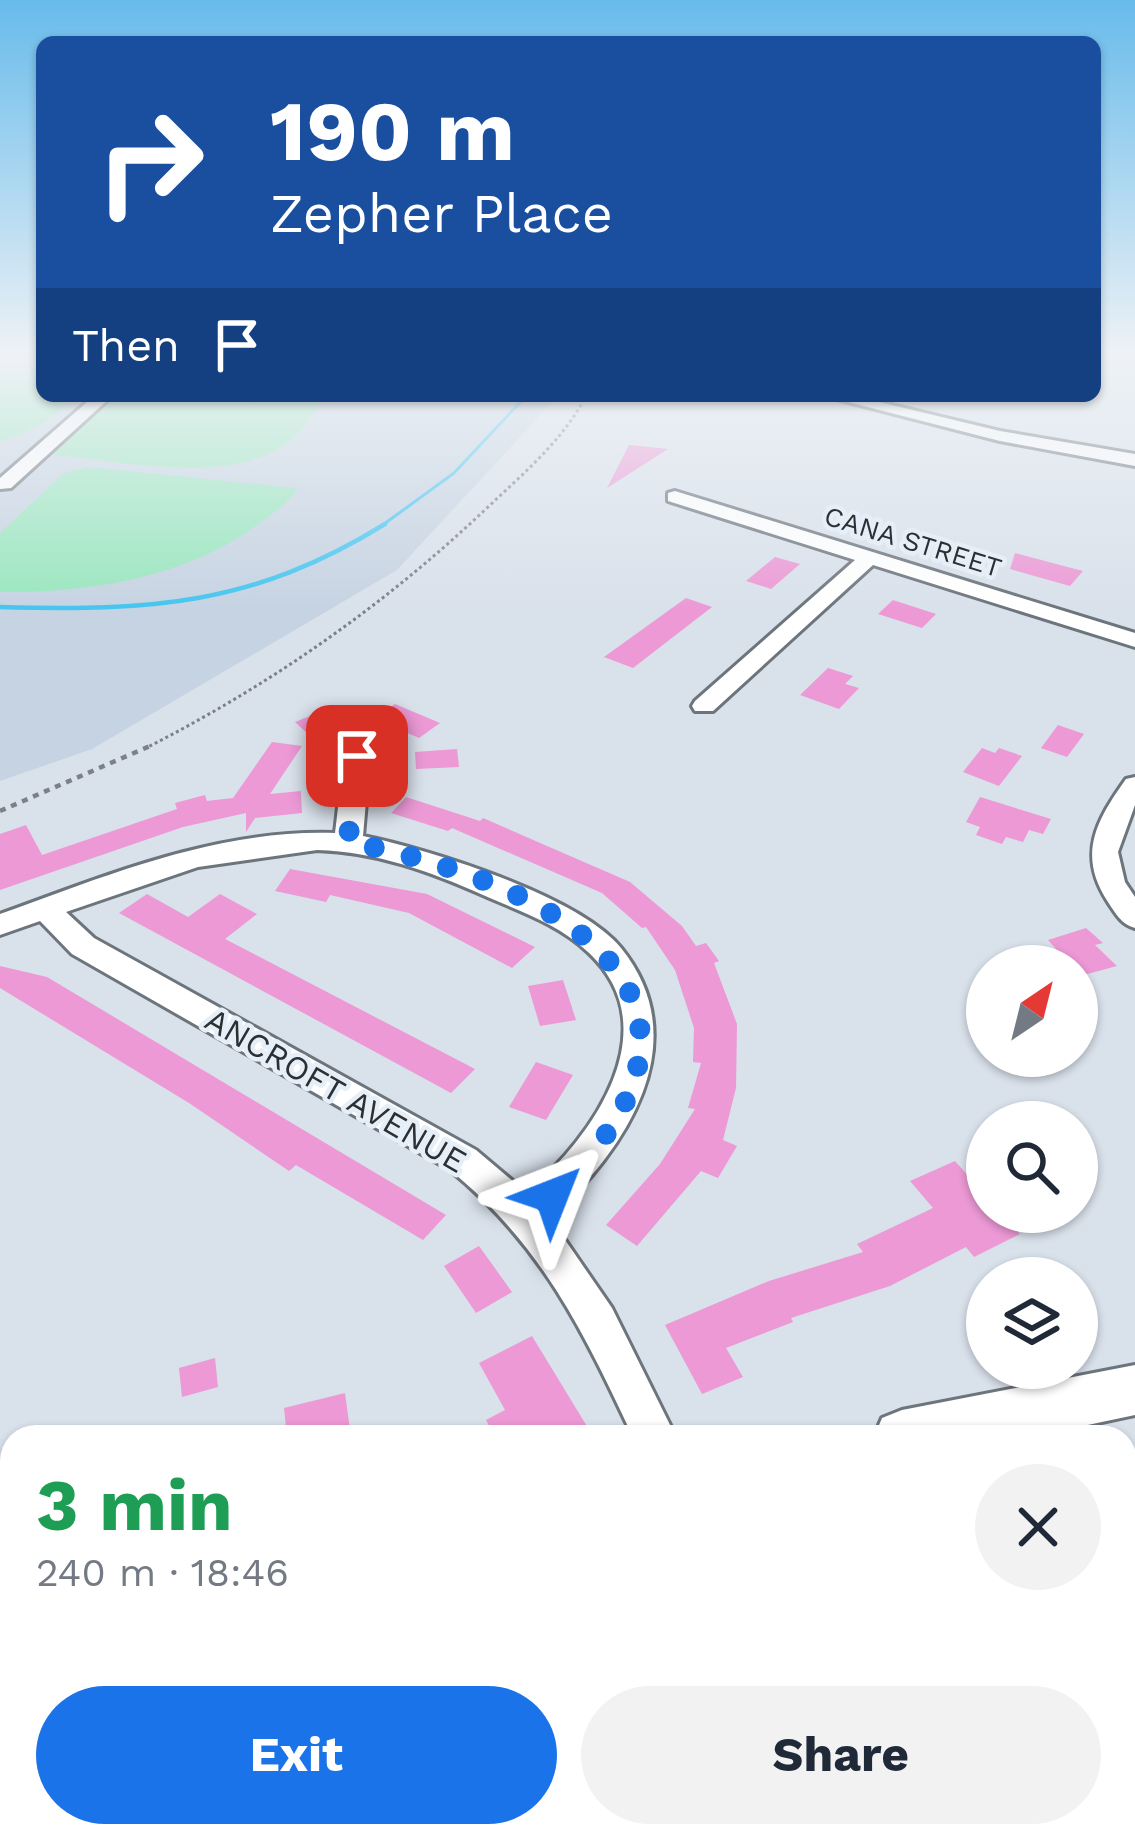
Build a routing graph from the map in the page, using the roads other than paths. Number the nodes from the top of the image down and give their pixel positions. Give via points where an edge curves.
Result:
1 (56, 437) edge
2 (1007, 437) edge
3 (1135, 460) edge
4 (1, 485) edge
5 (675, 496) dead end
6 (870, 557) junction
7 (1135, 640) edge
8 (704, 706) dead end
9 (357, 756) dead end
10 (1135, 785) edge
11 (348, 842) junction
12 (45, 909) junction
13 (1135, 917) edge
14 (0, 925) edge
15 (529, 1214) junction
16 (1135, 1390) edge
17 (649, 1425) edge
18 (961, 1425) edge

1 - 4 street
2 - 3 street
5 - 6 street, CANA STREET
6 - 7 street, CANA STREET
6 - 8 street
9 - 11 street
10 - 13 street via 1102,848 1107,877
11 - 12 street via 202,856
11 - 15 street via 468,876 572,924 626,980 640,1026 631,1083 598,1149
12 - 14 street
12 - 15 street, ANCROFT AVENUE via 83,946 463,1160
15 - 17 street, ANCROFT AVENUE via 591,1307
16 - 18 main road

